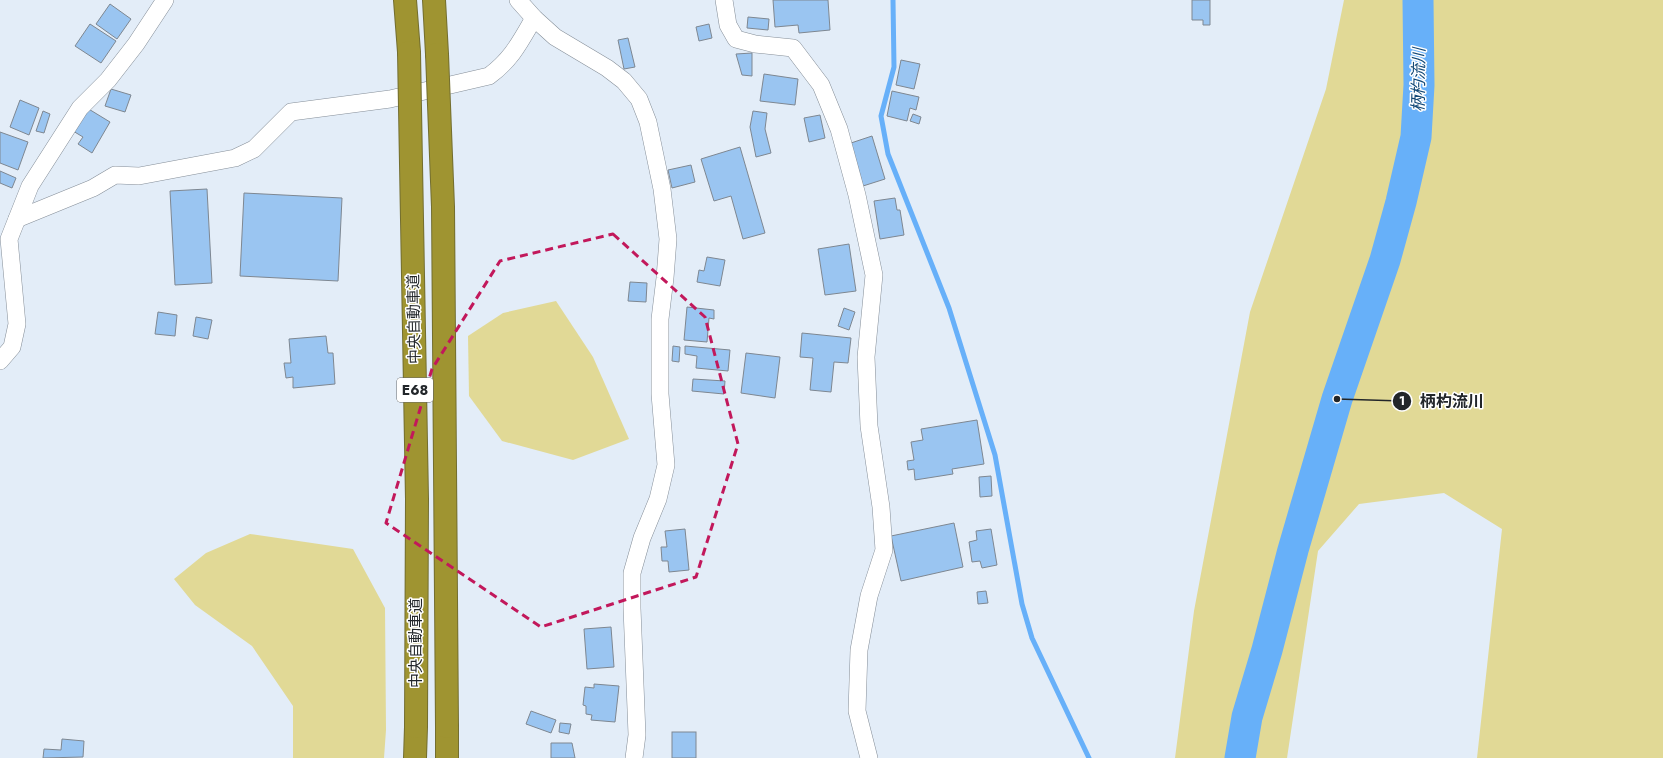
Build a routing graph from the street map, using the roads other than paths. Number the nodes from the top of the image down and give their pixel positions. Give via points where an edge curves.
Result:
1 (166, 0) edge
2 (405, 0) edge
3 (434, 0) edge
4 (518, 0) edge
5 (724, 0) edge
6 (534, 18) junction
7 (17, 219) junction
8 (0, 361) edge
9 (416, 758) edge
10 (447, 758) edge
11 (634, 758) edge
12 (869, 758) edge

1 - 7 street via 108,80 80,108 30,186
2 - 9 highway, 中央自動車道 / E68, bridge via 409,52 417,499
3 - 10 highway, 中央自動車道 / E68, bridge via 443,207
4 - 6 street
5 - 12 street via 728,25 736,39 793,48 820,85 839,129 857,195 874,275 866,357 869,426 881,507 884,550 869,596 859,650 857,711
6 - 7 street via 515,51 489,76 390,99 291,112 254,150 235,158 139,176 115,175 93,188
6 - 11 street via 555,37 624,81 639,99 648,122 668,239 660,319 660,387 666,466 658,499 642,538 632,573 637,735
7 - 8 street via 9,240 17,324 12,347

